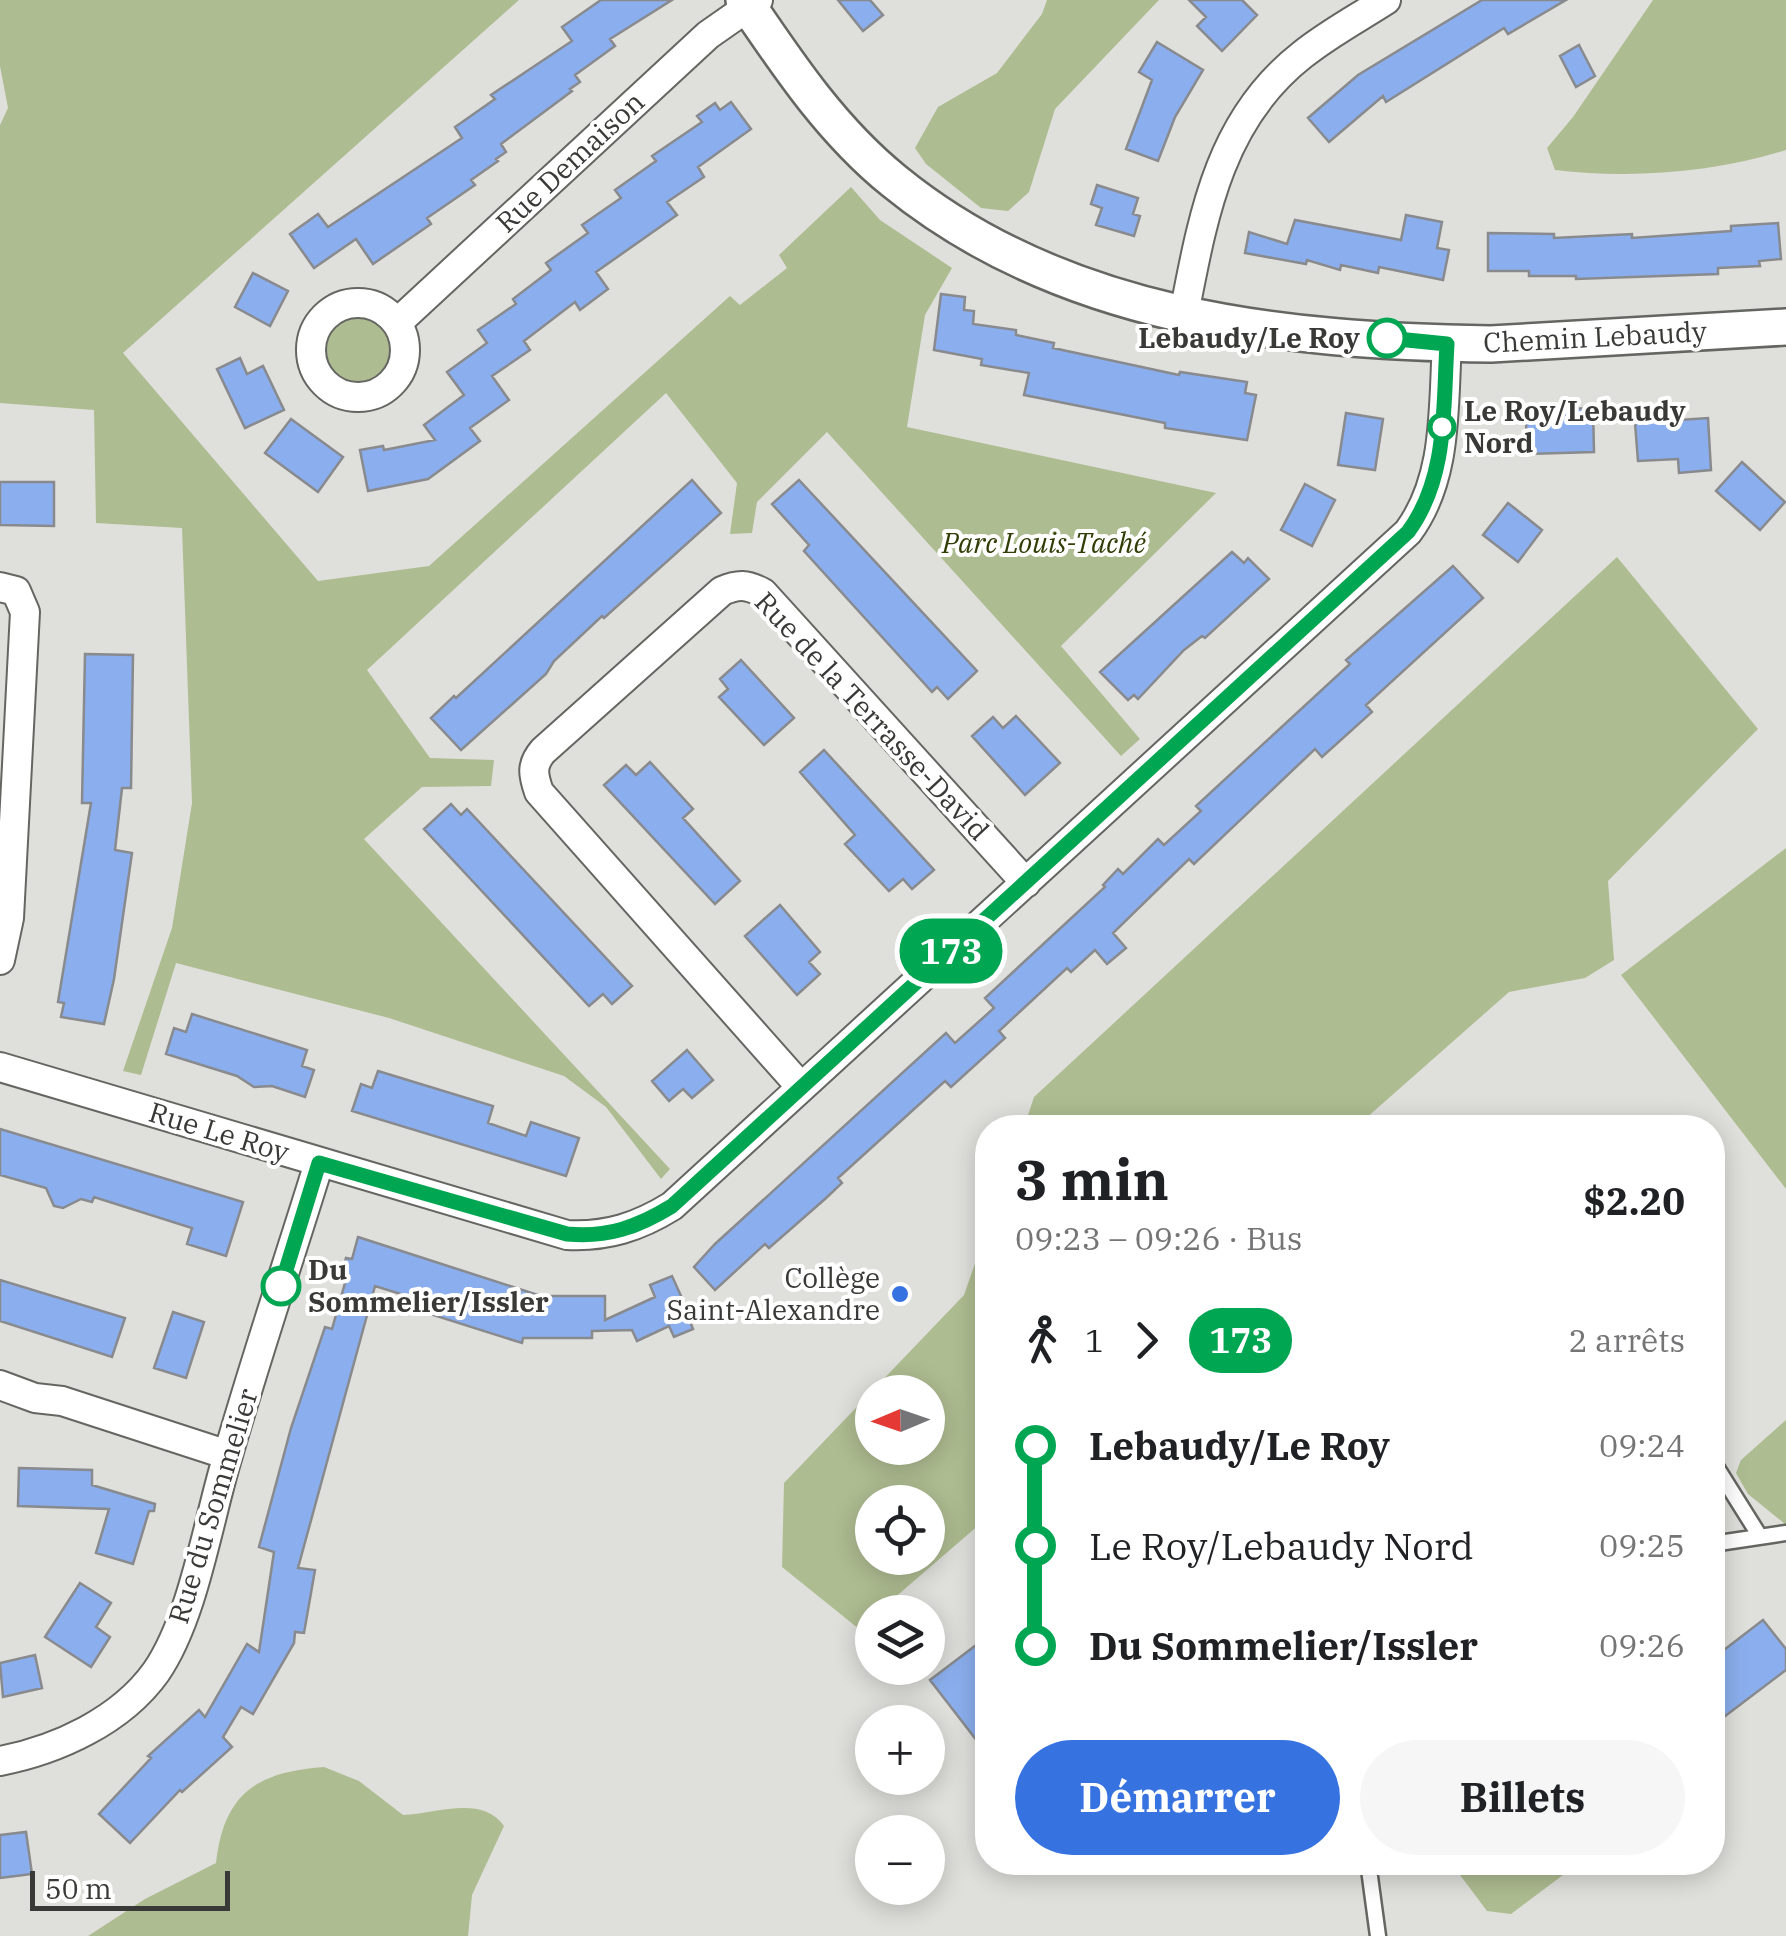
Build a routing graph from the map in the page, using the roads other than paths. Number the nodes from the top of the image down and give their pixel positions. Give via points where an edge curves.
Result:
1 (1386, 0) edge
2 (750, 2) edge
3 (1184, 314) junction
4 (396, 322) dead end
5 (1786, 327) edge
6 (1447, 344) junction
7 (0, 587) edge
8 (1026, 883) junction
9 (0, 960) edge
10 (0, 1067) edge
11 (801, 1087) junction
12 (319, 1163) junction
13 (0, 1386) edge
14 (36, 1398) junction
15 (0, 1405) edge
16 (228, 1454) junction
17 (1725, 1481) edge
18 (1786, 1532) edge
19 (1759, 1535) junction
20 (1725, 1542) edge
21 (0, 1761) edge
22 (1370, 1875) edge
23 (1378, 1936) edge

1 - 3 street via 1304,53 1256,100 1211,188
2 - 3 street, Chemin Lebaudy via 781,57 826,113 927,206 1048,275
2 - 4 street, Rue Demaison
3 - 6 street, Chemin Lebaudy via 1288,331
5 - 6 street, Chemin Lebaudy
6 - 8 street, Rue Le Roy via 1440,459 1424,510 1408,532
7 - 9 street via 16,592 25,612 9,918
8 - 11 street, Rue Le Roy
8 - 11 street, Rue de la Terrasse-David via 750,586 722,591 544,751 533,774 539,792
10 - 12 street, Rue Le Roy
11 - 12 street, Rue Le Roy via 672,1206 608,1234 538,1228
12 - 16 street, Rue du Sommelier
13 - 14 street
14 - 15 street
14 - 16 street
16 - 21 street, Rue du Sommelier via 184,1611 154,1674 76,1736
17 - 19 lane
18 - 19 lane
19 - 20 lane
22 - 23 lane

